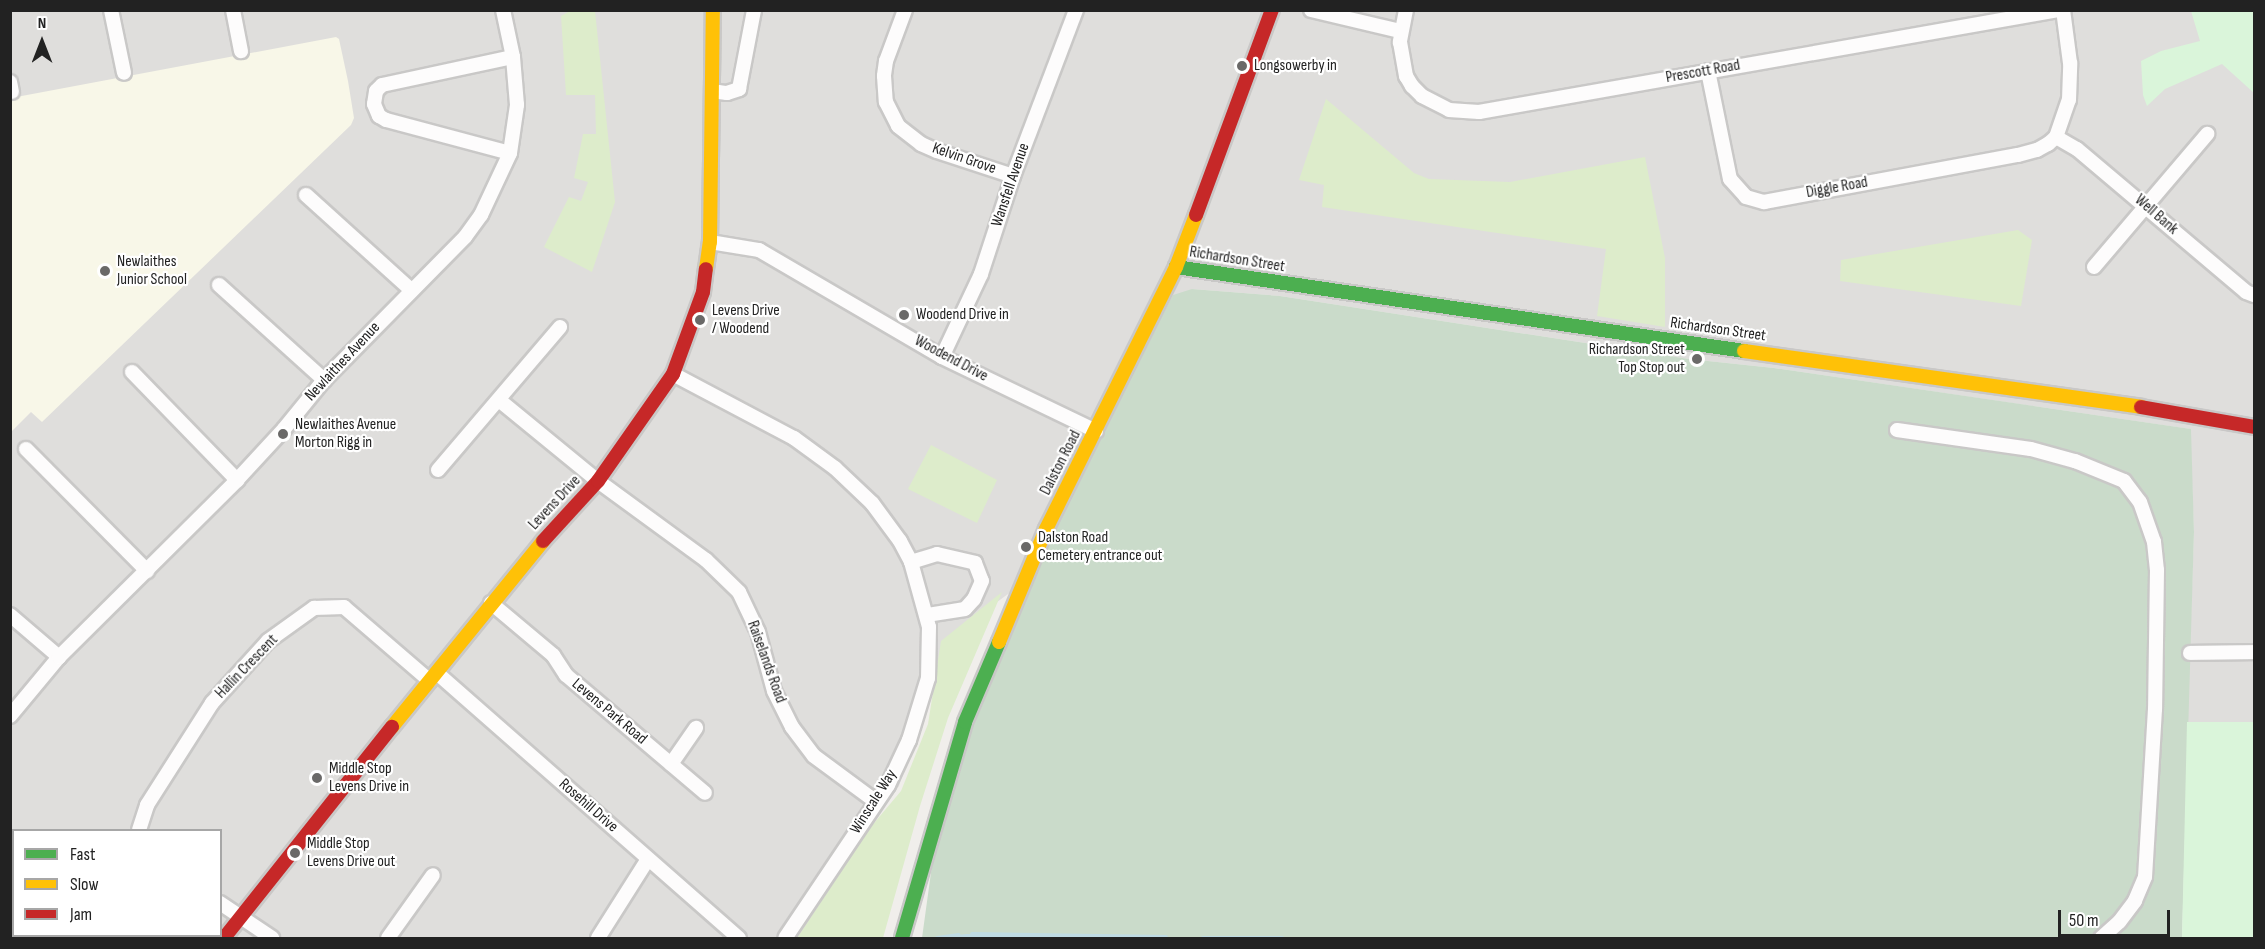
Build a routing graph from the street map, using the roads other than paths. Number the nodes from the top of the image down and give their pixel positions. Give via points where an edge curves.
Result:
1 (111, 10) edge
2 (233, 10) edge
3 (503, 10) edge
4 (713, 10) edge
5 (754, 10) edge
6 (904, 10) edge
7 (1076, 10) edge
8 (1272, 10) edge
9 (1311, 10) edge
10 (1406, 10) edge
11 (2058, 10) edge
12 (2063, 10) edge
13 (1400, 31) junction
14 (241, 51) dead end
15 (513, 57) junction
16 (1708, 71) junction
17 (124, 73) dead end
18 (712, 91) junction
19 (2207, 134) dead end
20 (2056, 137) junction
21 (510, 153) junction
22 (1013, 176) junction
23 (306, 195) dead end
24 (2145, 205) junction
25 (710, 242) junction
26 (1176, 267) junction
27 (2094, 267) dead end
28 (219, 285) dead end
29 (411, 290) junction
30 (2254, 295) edge
31 (560, 327) dead end
32 (942, 357) junction
33 (132, 372) dead end
34 (673, 374) junction
35 (324, 381) junction
36 (499, 400) junction
37 (2254, 427) edge
38 (1897, 430) dead end
39 (1096, 431) junction
40 (26, 449) dead end
41 (438, 470) dead end
42 (237, 480) junction
43 (598, 481) junction
44 (911, 562) junction
45 (147, 572) junction
46 (491, 603) junction
47 (10, 615) edge
48 (926, 615) junction
49 (2254, 652) edge
50 (2190, 653) dead end
51 (59, 657) junction
52 (434, 677) junction
53 (10, 716) edge
54 (696, 728) dead end
55 (671, 764) junction
56 (705, 793) dead end
57 (875, 801) junction
58 (140, 829) edge
59 (648, 858) junction
60 (434, 875) dead end
61 (222, 904) edge
62 (239, 916) junction
63 (224, 939) edge
64 (272, 939) edge
65 (388, 939) edge
66 (598, 939) edge
67 (739, 939) edge
68 (785, 939) edge
69 (902, 939) edge
70 (2101, 939) edge

1 - 17 street
2 - 14 street
3 - 15 street, Newlaithes Avenue
4 - 18 street, Levens Drive
5 - 18 street via 739,89 727,93
6 - 22 street, Kelvin Grove via 884,76 886,102 898,126 937,151
7 - 22 street, Wansfell Avenue
8 - 26 street, Dalston Road
9 - 13 street
10 - 13 street
11 - 16 street, Prescott Road
12 - 20 street via 2070,87
13 - 16 street, Prescott Road via 1406,76 1422,96 1449,110 1479,112
15 - 21 street, Newlaithes Avenue via 517,105
15 - 21 street via 382,85 376,91 374,104 375,111 386,120
16 - 20 street, Diggle Road via 1730,179 1746,197 1764,202 2037,150
18 - 25 street, Levens Drive
19 - 24 street
20 - 24 street, Well Bank via 2077,149
21 - 29 street, Newlaithes Avenue via 481,215 465,237
22 - 32 street, Wansfell Avenue via 981,274
23 - 29 street
24 - 27 street
24 - 30 street, Well Bank
25 - 32 street, Woodend Drive via 759,250
25 - 34 street, Levens Drive via 703,292
26 - 37 street, Richardson Street via 1591,330 2180,412
26 - 39 street, Dalston Road
28 - 35 street
29 - 35 street, Newlaithes Avenue
31 - 36 street
32 - 39 street, Woodend Drive
33 - 42 street
34 - 43 street, Levens Drive
34 - 44 street, Winscale Way via 794,438 836,468 872,503
35 - 42 street, Newlaithes Avenue
36 - 41 street
36 - 43 street, Raiselands Road
38 - 70 street via 2031,449 2075,461 2124,481 2140,502 2154,542 2157,570 2155,709 2145,877 2135,901
39 - 69 street, Dalston Road via 1034,556 965,722
40 - 45 street
42 - 45 street, Newlaithes Avenue
43 - 46 street, Levens Drive
43 - 57 street, Raiselands Road via 706,560 739,592 758,632 774,691 792,727 814,756
44 - 48 street, Winscale Way
44 - 48 street via 937,554 975,563 982,581 965,609
45 - 51 street, Newlaithes Avenue
46 - 52 street, Levens Drive
46 - 55 street, Levens Park Road via 553,655 566,675
47 - 51 street
48 - 57 street, Winscale Way via 928,678 909,740 888,785
49 - 50 street
51 - 53 street, Newlaithes Avenue
52 - 58 street, Hallin Crescent via 344,607 314,608 268,641 212,703 147,805
52 - 59 street, Rosehill Drive
52 - 62 street, Levens Drive
54 - 55 street
55 - 56 street, Levens Park Road
57 - 68 street, Winscale Way
59 - 66 street
59 - 67 street, Rosehill Drive
60 - 65 street
61 - 62 street
62 - 63 street, Levens Drive
62 - 64 street

